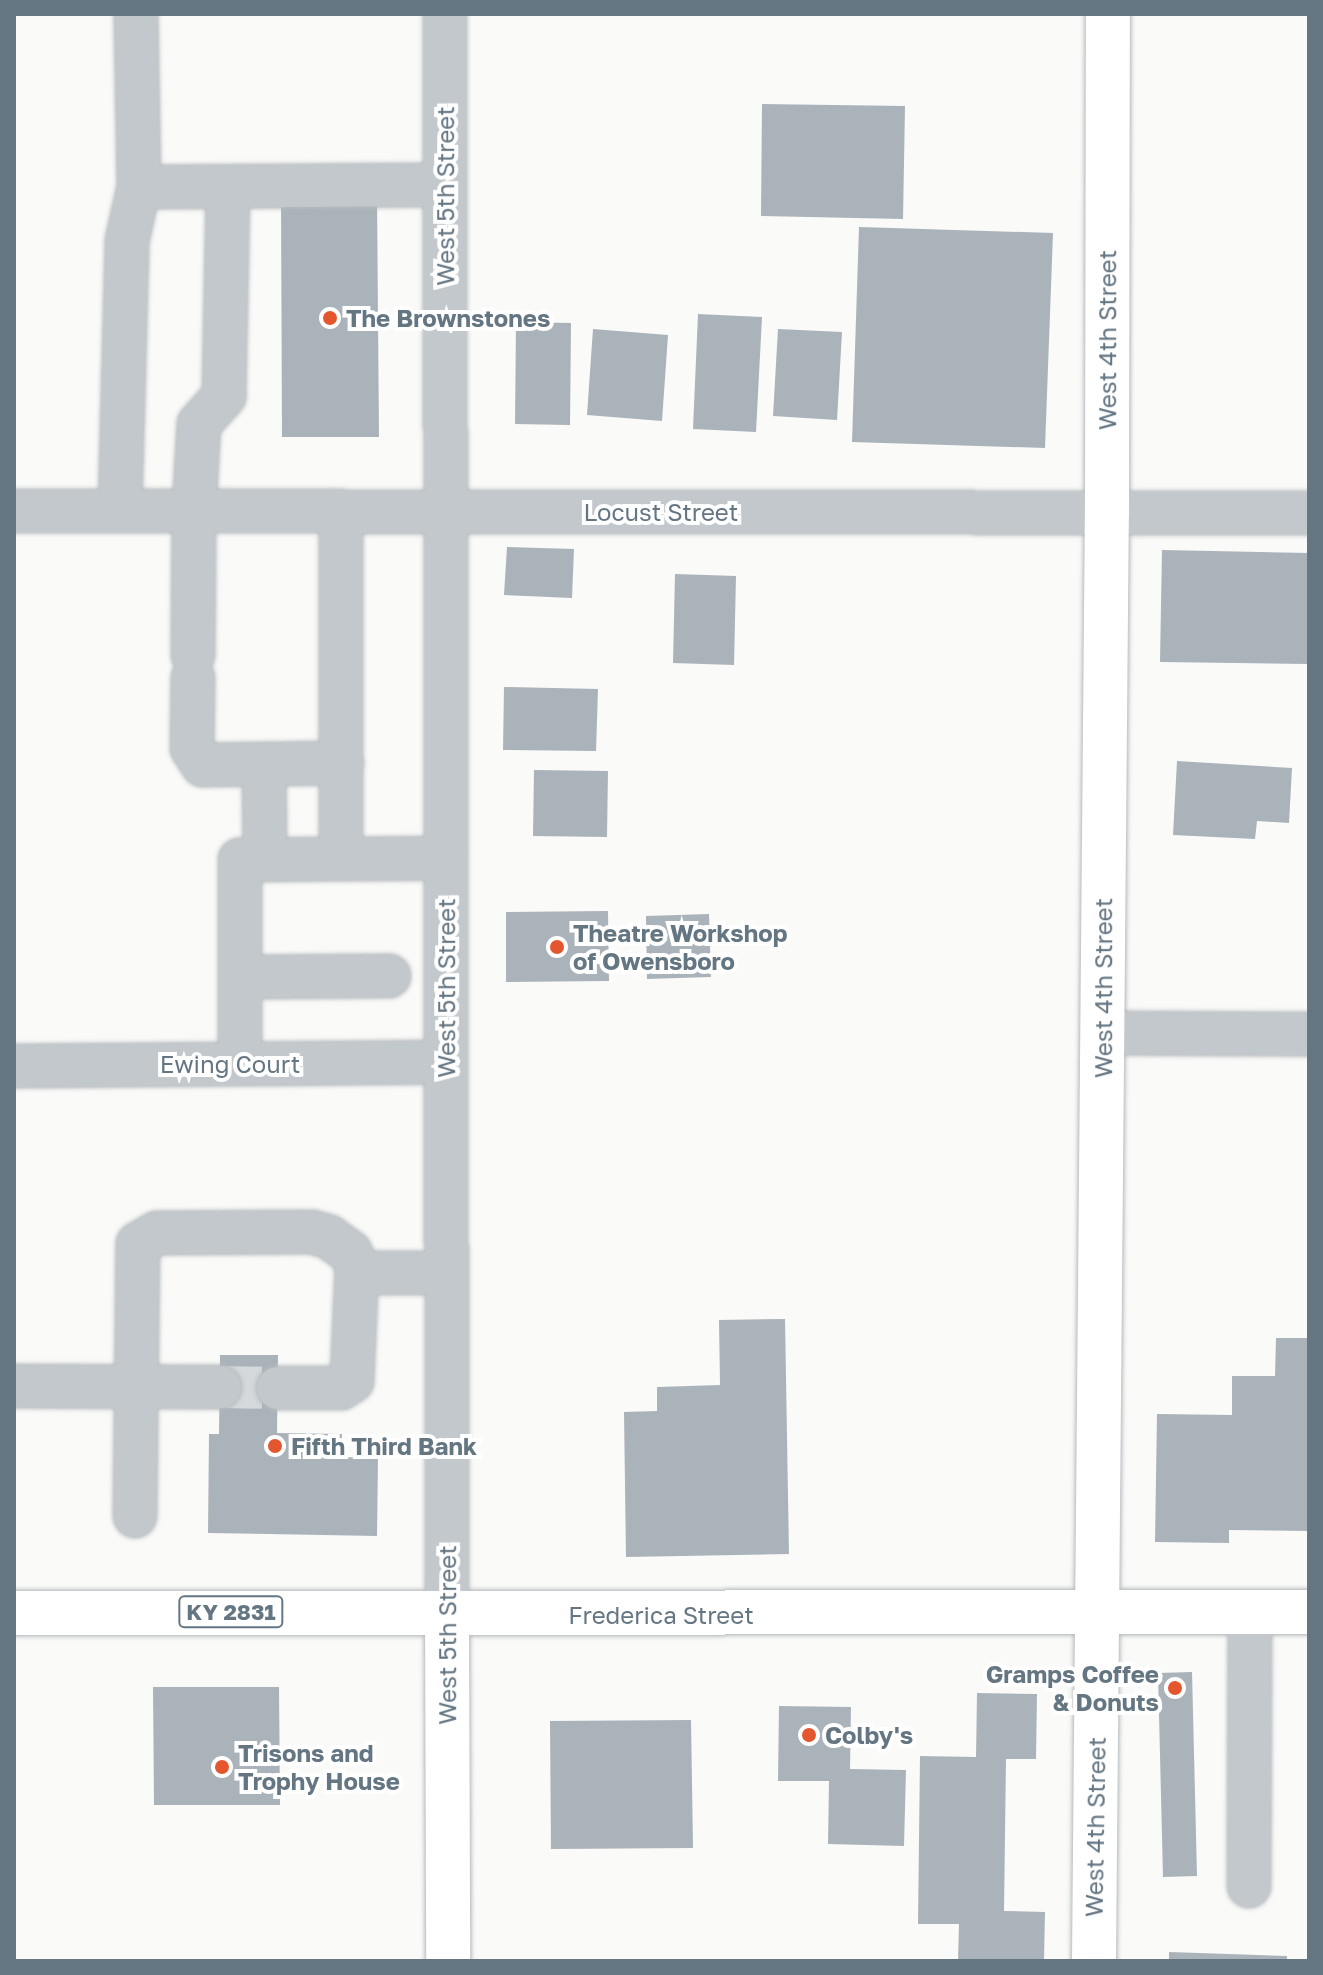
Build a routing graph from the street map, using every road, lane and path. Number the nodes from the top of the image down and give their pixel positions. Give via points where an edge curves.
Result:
1 (136, 14) edge
2 (445, 14) edge
3 (1108, 14) edge
4 (445, 185) junction
5 (139, 187) junction
6 (228, 187) junction
7 (194, 510) junction
8 (14, 511) edge
9 (120, 511) junction
10 (341, 511) junction
11 (446, 512) junction
12 (1107, 512) junction
13 (1309, 513) edge
14 (342, 763) junction
15 (264, 764) junction
16 (265, 858) junction
17 (446, 858) junction
18 (341, 859) junction
19 (389, 976) dead end
20 (240, 977) junction
21 (1103, 1033) junction
22 (1309, 1034) edge
23 (446, 1062) junction
24 (240, 1064) junction
25 (14, 1066) edge
26 (357, 1273) junction
27 (447, 1273) junction
28 (14, 1386) edge
29 (135, 1387) junction
30 (220, 1387) tunnel mouth
31 (278, 1388) tunnel mouth
32 (135, 1516) dead end
33 (1309, 1612) edge
34 (14, 1613) edge
35 (447, 1613) junction
36 (1250, 1613) junction
37 (1098, 1614) junction
38 (1249, 1886) dead end
39 (448, 1961) edge
40 (1094, 1961) edge

1 - 5 street
2 - 4 street, West 5th Street
3 - 12 main road, West 4th Street
4 - 6 street
4 - 11 street, West 5th Street
5 - 6 street
5 - 9 street via 127,241
6 - 7 street via 224,396 199,424
7 - 9 street, Locust Street
7 - 10 street, Locust Street
7 - 15 street via 192,748 203,765
8 - 9 street, Locust Street
10 - 11 street, Locust Street
10 - 14 street
11 - 12 street, Locust Street
11 - 17 street, West 5th Street
12 - 13 street, Locust Street
12 - 21 main road, West 4th Street
14 - 15 street
14 - 18 street
15 - 16 street
16 - 18 street
16 - 20 street via 240,860
17 - 18 street
17 - 23 street, West 5th Street
19 - 20 street
20 - 24 street
21 - 22 street
21 - 37 main road, West 4th Street
23 - 24 street, Ewing Court
23 - 27 street, West 5th Street
24 - 25 street, Ewing Court
26 - 27 street
26 - 29 street via 350,1252 312,1232 147,1236 136,1255
26 - 31 street via 352,1381 341,1388
27 - 35 street, West 5th Street
28 - 29 street
29 - 30 street
29 - 32 street
33 - 36 main road, Frederica Street
34 - 35 main road, Frederica Street / KY 2831
35 - 37 main road, Frederica Street
35 - 39 main road, West 5th Street
36 - 37 main road, Frederica Street
36 - 38 street
37 - 40 main road, West 4th Street

